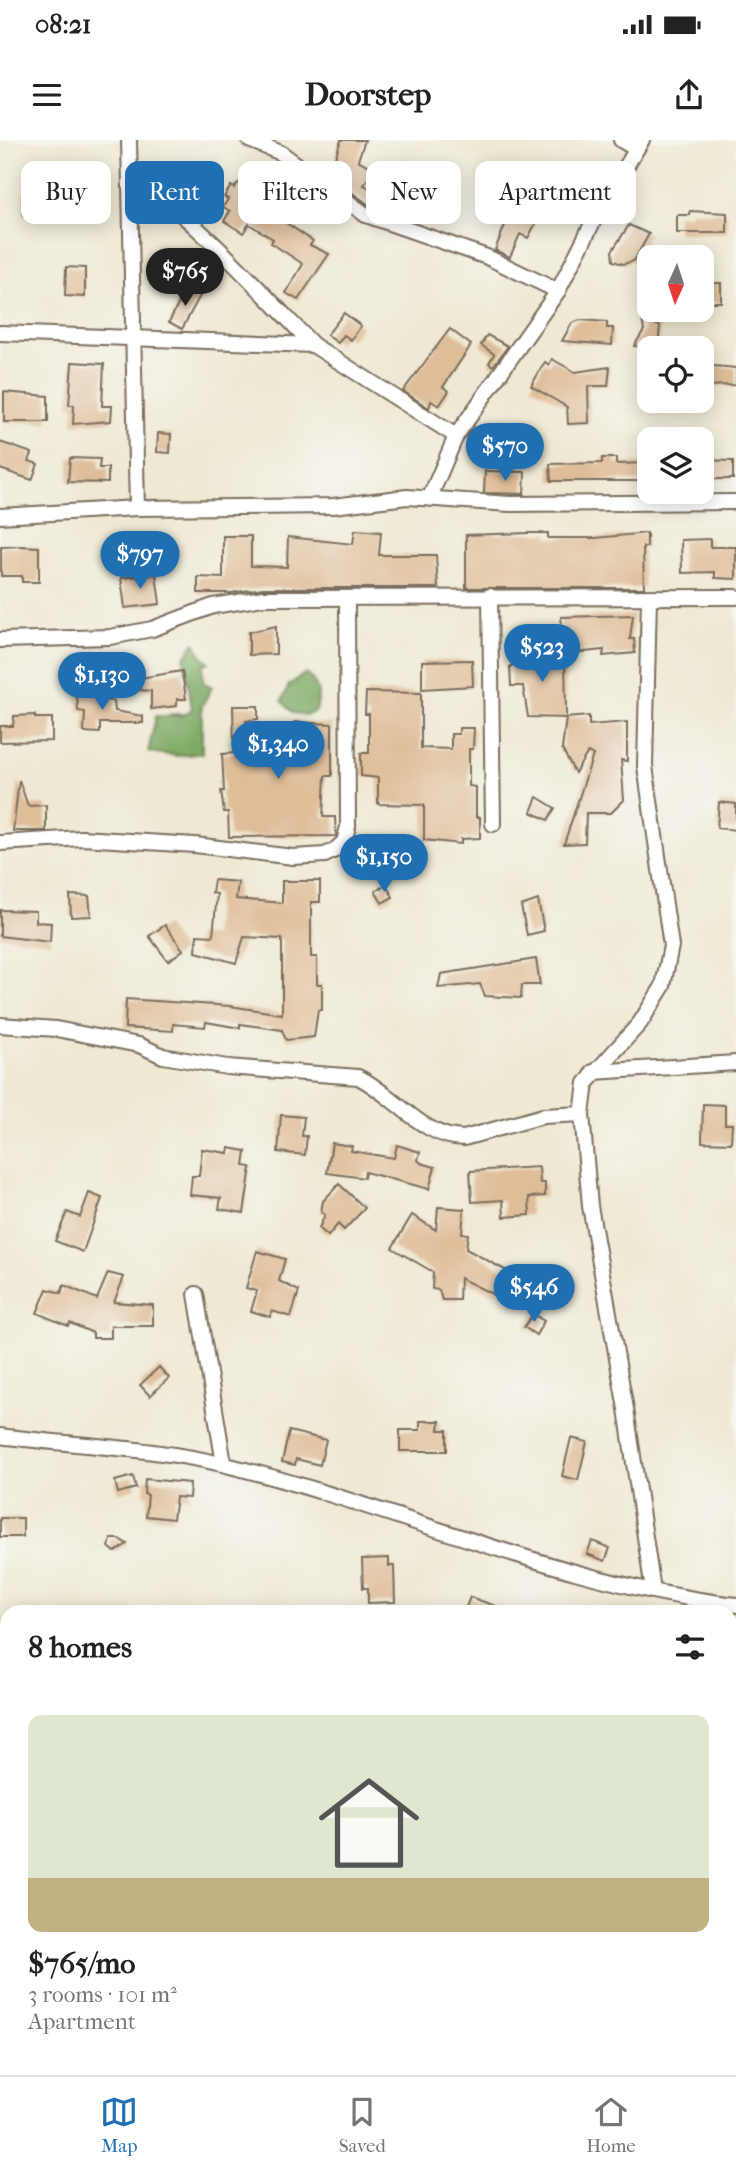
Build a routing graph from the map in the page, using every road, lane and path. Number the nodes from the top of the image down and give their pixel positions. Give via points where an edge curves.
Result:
1 (129, 140) edge
2 (249, 140) edge
3 (621, 140) edge
4 (639, 145) edge
5 (130, 161) edge
6 (132, 224) edge
7 (193, 224) edge
8 (558, 291) junction
9 (0, 333) edge
10 (135, 337) junction
11 (313, 345) junction
12 (456, 436) junction
13 (430, 497) junction
14 (736, 502) edge
15 (137, 508) junction
16 (0, 516) edge
17 (490, 596) junction
18 (736, 597) edge
19 (649, 598) junction
20 (347, 600) junction
21 (0, 640) edge
22 (493, 824) dead end
23 (0, 843) edge
24 (0, 1026) edge
25 (736, 1063) edge
26 (593, 1072) junction
27 (582, 1114) junction
28 (196, 1294) dead end
29 (0, 1436) edge
30 (224, 1464) junction
31 (653, 1591) junction
32 (736, 1605) edge

1 - 5 street
2 - 8 street via 281,152 366,215 487,257
3 - 4 street
4 - 8 street
6 - 10 street
7 - 11 street
8 - 12 street
9 - 10 street
10 - 11 street
10 - 15 street
11 - 12 street
12 - 13 street
13 - 14 street via 510,504
13 - 15 street via 333,506
15 - 16 street
17 - 19 street
17 - 20 street
17 - 22 street
18 - 19 street
19 - 26 street via 645,765 671,946 663,986 640,1023
20 - 21 street via 250,599 110,638
20 - 23 street via 348,827 344,842 335,850 293,857 82,838
24 - 27 street via 56,1029 227,1067 358,1077 375,1084 433,1131 450,1138 556,1113
25 - 26 street
26 - 27 street via 582,1095
27 - 31 street via 590,1206
28 - 30 street
29 - 30 street
30 - 31 street
31 - 32 street

